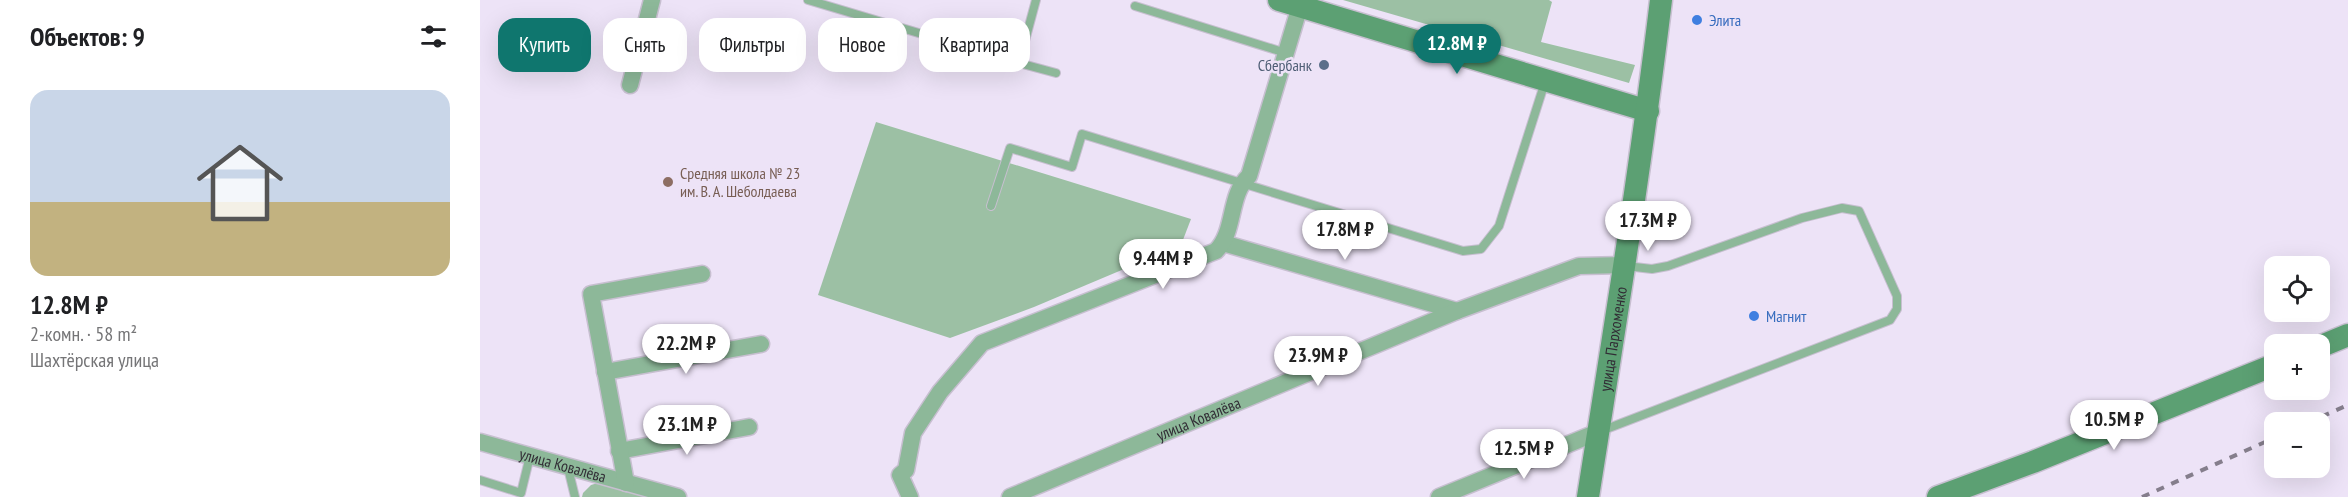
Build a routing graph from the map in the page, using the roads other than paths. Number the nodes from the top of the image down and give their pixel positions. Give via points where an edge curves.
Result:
1 (652, 0) edge
2 (808, 0) edge
3 (1036, 0) edge
4 (1661, 0) edge
5 (1289, 3) edge
6 (1135, 6) dead end
7 (1030, 22) edge
8 (919, 33) edge
9 (1286, 53) junction
10 (1030, 66) edge
11 (1056, 74) dead end
12 (1546, 80) junction
13 (630, 85) dead end
14 (1648, 111) junction
15 (1240, 183) junction
16 (991, 206) dead end
17 (1223, 243) junction
18 (1626, 265) junction
19 (702, 274) dead end
20 (1457, 311) junction
21 (2348, 335) edge
22 (2330, 342) edge
23 (762, 344) dead end
24 (2264, 369) edge
25 (605, 372) junction
26 (749, 427) dead end
27 (1598, 432) junction
28 (480, 442) edge
29 (619, 451) junction
30 (530, 456) junction
31 (568, 468) junction
32 (480, 480) edge
33 (626, 483) junction
34 (575, 497) edge
35 (678, 497) edge
36 (910, 497) edge
37 (1010, 497) edge
38 (1439, 497) edge
39 (1587, 497) edge
40 (1938, 497) edge

1 - 13 street
2 - 8 lane
3 - 7 lane
4 - 14 street, улица Пархоменко
5 - 9 street
5 - 12 street
6 - 9 lane
9 - 15 street via 1249,176
10 - 11 lane
12 - 14 street
12 - 15 lane via 1498,226 1481,249 1463,251
14 - 18 street, улица Пархоменко
15 - 16 lane via 1082,134 1072,167 1010,148
15 - 17 street
17 - 20 street
17 - 36 street via 1216,251 981,344 940,392 913,433 906,470 900,475
18 - 20 street, улица Ковалёва via 1579,266
18 - 27 street, улица Пархоменко
18 - 27 lane via 1652,269 1668,266 1802,218 1842,208 1859,212 1897,296 1896,309 1890,320
19 - 25 street via 591,294
20 - 37 street, улица Ковалёва
21 - 22 street
23 - 25 street
24 - 40 street
25 - 29 street
26 - 29 street
27 - 38 street
27 - 39 street, улица Пархоменко
28 - 30 street, улица Ковалёва
29 - 33 street
30 - 31 street, улица Ковалёва
30 - 32 lane via 521,493
31 - 33 street, улица Ковалёва
31 - 34 lane
33 - 35 street, улица Ковалёва

